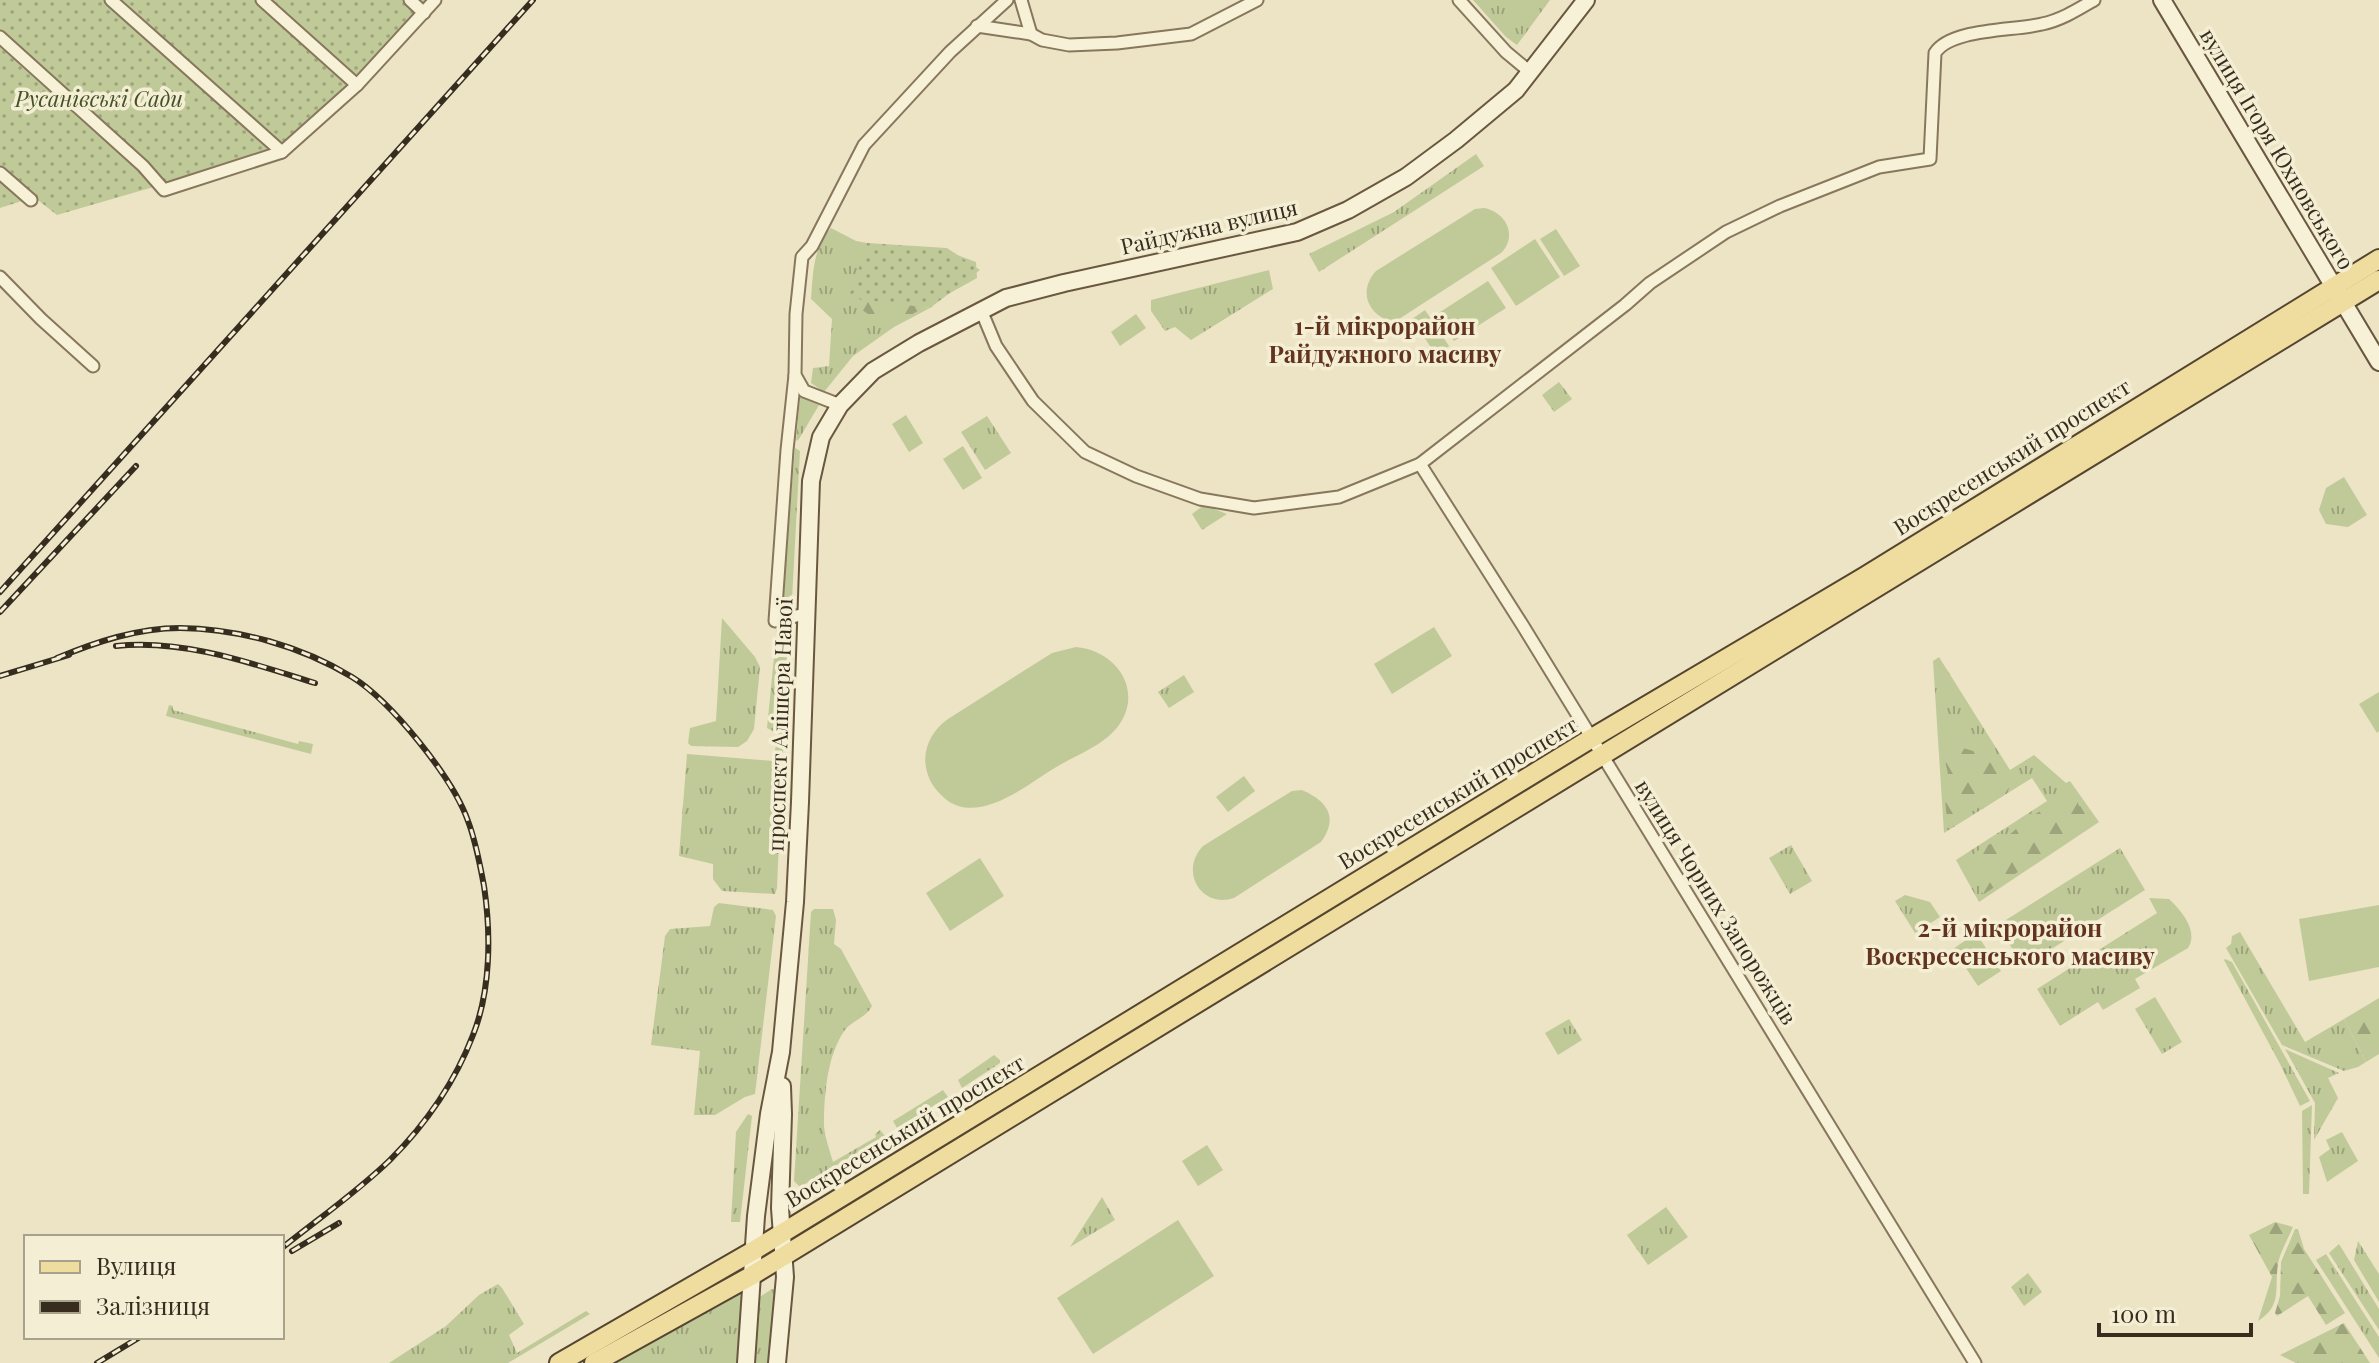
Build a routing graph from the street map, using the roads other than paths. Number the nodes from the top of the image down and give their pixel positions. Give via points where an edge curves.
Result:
1 (111, 0) edge
2 (262, 0) edge
3 (410, 0) edge
4 (435, 0) edge
5 (1007, 0) edge
6 (1021, 0) edge
7 (1257, 0) edge
8 (1459, 0) edge
9 (1586, 0) edge
10 (2094, 0) edge
11 (2162, 0) edge
12 (424, 13) junction
13 (977, 26) junction
14 (1031, 34) junction
15 (0, 37) edge
16 (1530, 72) junction
17 (357, 85) junction
18 (282, 152) junction
19 (0, 173) edge
20 (31, 200) dead end
21 (2379, 259) edge
22 (0, 277) edge
23 (2379, 280) edge
24 (2338, 295) junction
25 (981, 310) junction
26 (2379, 362) edge
27 (93, 366) dead end
28 (795, 375) junction
29 (840, 405) junction
30 (1420, 464) junction
31 (805, 614) junction
32 (1592, 739) junction
33 (1602, 755) junction
34 (781, 1052) junction
35 (782, 1233) junction
36 (753, 1251) junction
37 (785, 1255) junction
38 (751, 1276) junction
39 (559, 1363) edge
40 (594, 1363) edge
41 (746, 1363) edge
42 (777, 1363) edge
43 (1975, 1363) edge

1 - 18 street
2 - 17 street
3 - 12 street
4 - 12 street
5 - 13 street
6 - 14 street
7 - 14 street via 1191,34 1069,45
8 - 16 street
9 - 16 street, Райдужна вулиця
10 - 30 street via 2056,21 1957,37 1940,46 1935,53 1930,159 1879,167 1726,232 1650,283
11 - 24 street, вулиця Ігоря Юхновського
12 - 17 street
13 - 14 street
13 - 28 street via 864,145 802,257
15 - 18 street via 164,190
16 - 25 street, Райдужна вулиця via 1516,90 1406,177 1323,221 1297,232 1006,298
17 - 18 street
19 - 20 street
21 - 24 main road, Воскресенський проспект
22 - 27 street
23 - 24 main road, Воскресенський проспект
24 - 26 street, вулиця Ігоря Юхновського
24 - 32 main road, Воскресенський проспект
24 - 33 main road, Воскресенський проспект
25 - 29 street, Райдужна вулиця via 873,371
25 - 30 street via 996,346 1033,401 1085,452 1161,486 1254,508 1339,497
28 - 29 street via 804,391
28 - 31 street via 775,621
29 - 31 street, проспект Алішера Навої via 821,437 811,481
30 - 32 street, вулиця Чорних Запорожців
31 - 34 street, проспект Алішера Навої via 800,811
32 - 33 street, вулиця Чорних Запорожців
32 - 35 main road, Воскресенський проспект
33 - 37 main road, Воскресенський проспект
33 - 43 street, вулиця Чорних Запорожців
34 - 35 street, проспект Алішера Навої
34 - 36 street, проспект Алішера Навої
35 - 36 main road, Воскресенський проспект
35 - 37 street, проспект Алішера Навої
36 - 38 street, проспект Алішера Навої
36 - 39 main road, Воскресенський проспект
37 - 38 main road, Воскресенський проспект
37 - 42 street, проспект Алішера Навої
38 - 40 main road, Воскресенський проспект
38 - 41 street, проспект Алішера Навої

